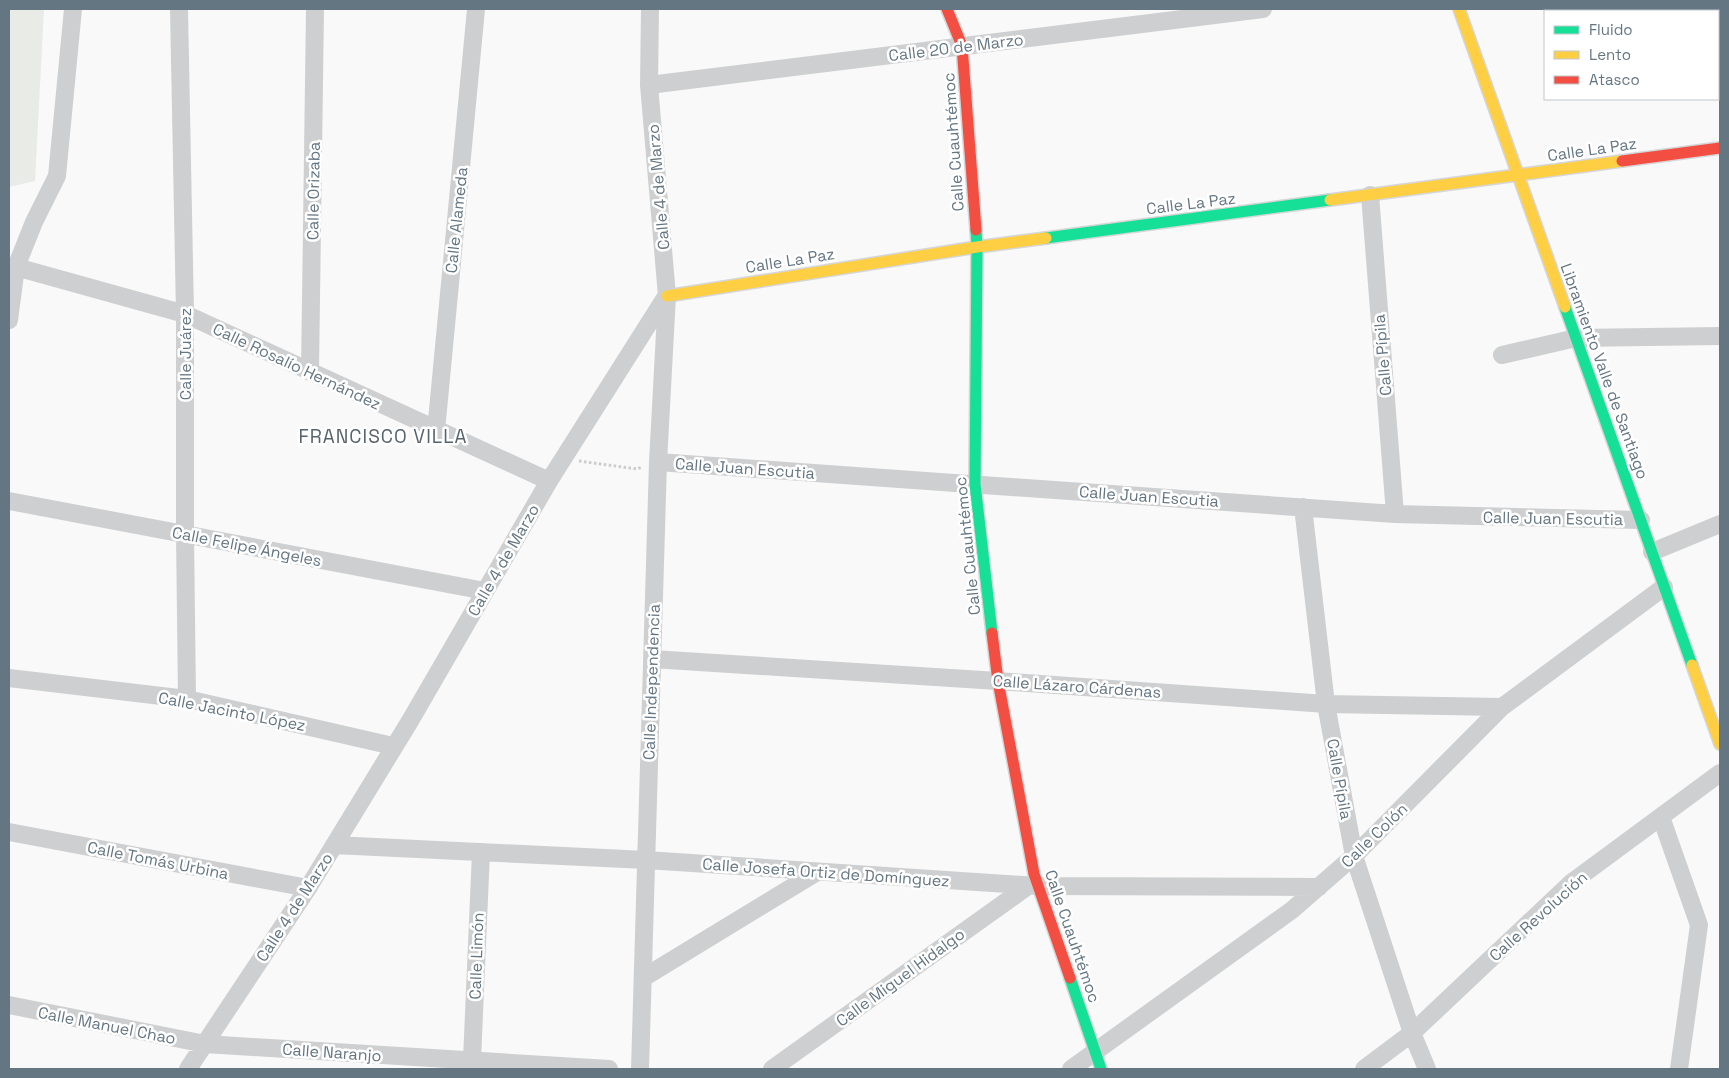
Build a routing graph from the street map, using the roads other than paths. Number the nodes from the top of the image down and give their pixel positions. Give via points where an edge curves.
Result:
1 (73, 9) edge
2 (179, 9) edge
3 (315, 9) edge
4 (476, 9) edge
5 (650, 9) edge
6 (947, 9) edge
7 (1263, 9) edge
8 (1460, 9) edge
9 (962, 46) junction
10 (649, 85) junction
11 (1720, 148) edge
12 (1519, 176) junction
13 (1370, 196) junction
14 (977, 247) junction
15 (12, 268) edge
16 (666, 296) junction
17 (185, 314) junction
18 (9, 320) edge
19 (1720, 336) edge
20 (1576, 338) junction
21 (1502, 355) dead end
22 (310, 372) junction
23 (436, 431) junction
24 (658, 462) junction
25 (549, 482) junction
26 (975, 484) junction
27 (9, 501) edge
28 (1303, 507) junction
29 (1395, 514) junction
30 (1641, 520) junction
31 (1720, 524) edge
32 (185, 534) junction
33 (1652, 552) junction
34 (1664, 587) junction
35 (485, 591) junction
36 (652, 659) junction
37 (9, 678) edge
38 (998, 681) junction
39 (187, 699) junction
40 (1326, 704) junction
41 (1502, 707) junction
42 (1720, 744) edge
43 (393, 746) junction
44 (1720, 773) edge
45 (1661, 817) junction
46 (9, 832) edge
47 (334, 845) junction
48 (481, 852) junction
49 (1354, 856) junction
50 (646, 860) junction
51 (817, 872) junction
52 (1033, 886) junction
53 (1319, 887) junction
54 (308, 888) junction
55 (643, 978) junction
56 (9, 1005) edge
57 (1412, 1033) junction
58 (205, 1044) junction
59 (1095, 1051) junction
60 (472, 1060) junction
61 (188, 1069) edge
62 (609, 1069) edge
63 (640, 1069) edge
64 (772, 1069) edge
65 (1070, 1069) edge
66 (1101, 1069) edge
67 (1364, 1069) edge
68 (1427, 1069) edge
69 (1680, 1069) edge

1 - 15 street via 57,176
2 - 17 street, Calle Juárez
3 - 22 street, Calle Orizaba
4 - 23 street, Calle Alameda
5 - 10 street, Calle 4 de Marzo
6 - 9 street, Calle Cuauhtémoc
7 - 9 street, Calle 20 de Marzo
8 - 12 street, Libramiento Valle de Santiago
9 - 10 street, Calle 20 de Marzo
9 - 14 street, Calle Cuauhtémoc
10 - 16 street, Calle 4 de Marzo
11 - 12 street, Calle La Paz
12 - 13 street, Calle La Paz
12 - 20 street, Libramiento Valle de Santiago
13 - 14 street, Calle La Paz
13 - 29 street, Calle Pípila
14 - 16 street, Calle La Paz
14 - 26 street, Calle Cuauhtémoc
15 - 17 street, Calle Rosalío Hernández
15 - 18 street
16 - 24 street, Calle Independencia
16 - 25 street, Calle 4 de Marzo
17 - 22 street, Calle Rosalío Hernández
17 - 32 street, Calle Juárez
19 - 20 street
20 - 21 street
20 - 30 street, Libramiento Valle de Santiago
22 - 23 street, Calle Rosalío Hernández
23 - 25 street, Calle Rosalío Hernández
24 - 26 street, Calle Juan Escutia
24 - 36 street, Calle Independencia
25 - 35 street, Calle 4 de Marzo
26 - 28 street, Calle Juan Escutia
26 - 38 street, Calle Cuauhtémoc
27 - 32 street, Calle Felipe Ángeles
28 - 29 street, Calle Juan Escutia
28 - 40 street, Calle Pípila
29 - 30 street, Calle Juan Escutia
30 - 33 street, Libramiento Valle de Santiago
31 - 33 street
32 - 35 street, Calle Felipe Ángeles
32 - 39 street, Calle Juárez
33 - 34 street, Libramiento Valle de Santiago
34 - 41 street, Calle Colón
34 - 42 street, Libramiento Valle de Santiago
35 - 43 street, Calle 4 de Marzo
36 - 38 street, Calle Lázaro Cárdenas
36 - 50 street, Calle Independencia
37 - 39 street, Calle Jacinto López
38 - 40 street, Calle Lázaro Cárdenas
38 - 52 street, Calle Cuauhtémoc via 1034,874
39 - 43 street, Calle Jacinto López
40 - 41 street, Calle Lázaro Cárdenas
40 - 49 street, Calle Pípila
41 - 49 street, Calle Colón
43 - 47 street, Calle 4 de Marzo
44 - 45 street, Calle Revolución
45 - 57 street, Calle Revolución via 1571,884
45 - 69 street via 1699,924
46 - 54 street, Calle Tomás Urbina
47 - 48 street, Calle Josefa Ortiz de Domínguez
47 - 54 street, Calle 4 de Marzo
48 - 50 street, Calle Josefa Ortiz de Domínguez
48 - 60 street, Calle Limón
49 - 53 street, Calle Colón
49 - 57 street, Calle Pípila
50 - 51 street, Calle Josefa Ortiz de Domínguez
50 - 55 street, Calle Independencia
51 - 52 street, Calle Josefa Ortiz de Domínguez
51 - 55 street
52 - 53 street, Calle Josefa Ortiz de Domínguez
52 - 59 street, Calle Cuauhtémoc
52 - 64 street, Calle Miguel Hidalgo
53 - 59 street, Calle Colón via 1292,910
54 - 58 street, Calle 4 de Marzo
55 - 63 street, Calle Independencia
56 - 58 street, Calle Manuel Chao
57 - 67 street, Calle Revolución
57 - 68 street, Calle Pípila
58 - 60 street, Calle Naranjo
58 - 61 street, Calle 4 de Marzo
59 - 65 street, Calle Colón
59 - 66 street, Calle Cuauhtémoc
60 - 62 street, Calle Naranjo

